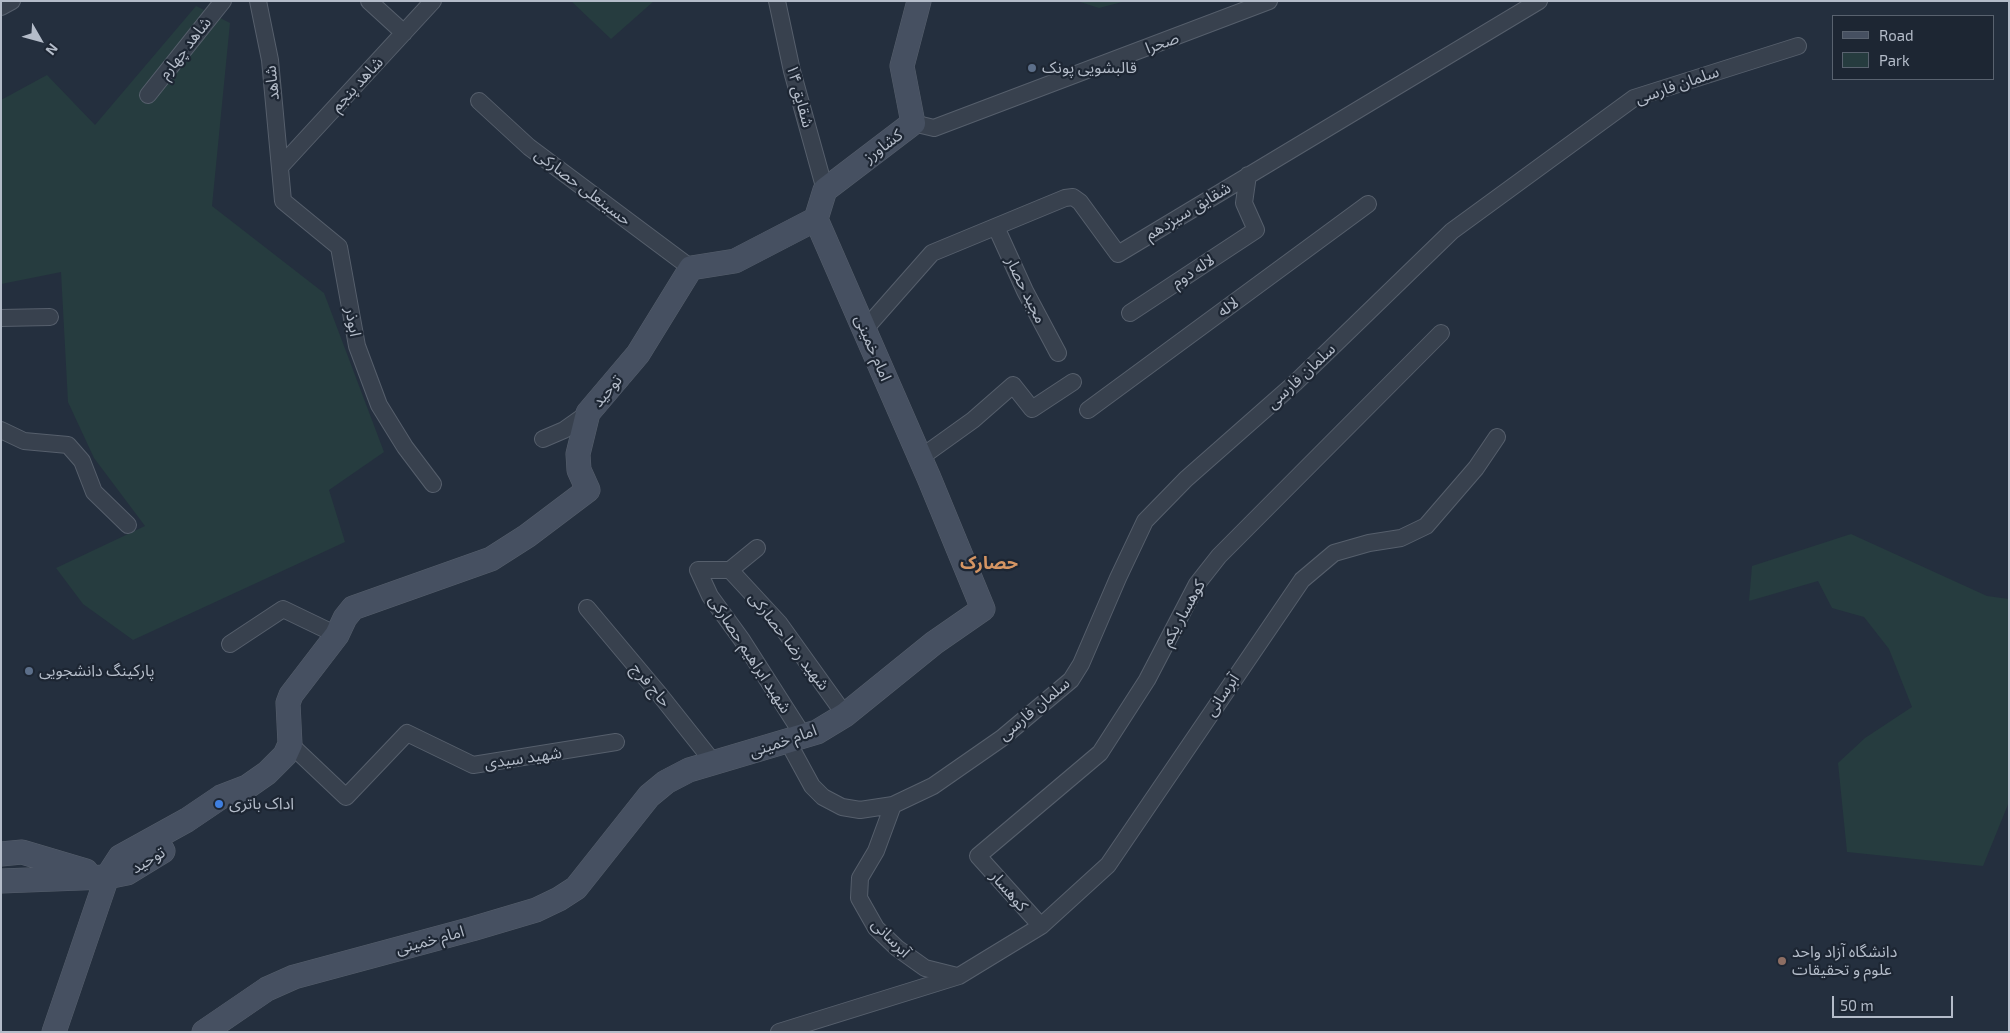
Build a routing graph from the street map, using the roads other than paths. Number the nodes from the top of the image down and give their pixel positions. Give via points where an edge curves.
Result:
1 (12, 1) edge
2 (222, 1) edge
3 (258, 1) edge
4 (369, 1) edge
5 (433, 1) edge
6 (777, 1) edge
7 (919, 1) edge
8 (1269, 1) edge
9 (1539, 1) edge
10 (1, 7) edge
11 (404, 33) junction
12 (1798, 46) dead end
13 (148, 96) dead end
14 (479, 101) dead end
15 (913, 124) junction
16 (281, 166) junction
17 (1248, 175) junction
18 (826, 190) junction
19 (1368, 204) dead end
20 (816, 219) junction
21 (996, 227) junction
22 (691, 268) junction
23 (1130, 313) dead end
24 (50, 317) dead end
25 (1, 318) edge
26 (865, 329) junction
27 (1441, 333) dead end
28 (1058, 353) dead end
29 (1073, 382) dead end
30 (1088, 410) dead end
31 (588, 413) junction
32 (1, 430) edge
33 (1497, 437) dead end
34 (542, 439) dead end
35 (920, 458) junction
36 (434, 484) dead end
37 (128, 525) dead end
38 (757, 548) dead end
39 (730, 570) junction
40 (587, 608) dead end
41 (338, 635) junction
42 (230, 644) dead end
43 (845, 715) junction
44 (796, 740) junction
45 (616, 742) dead end
46 (290, 744) junction
47 (714, 763) junction
48 (893, 806) junction
49 (1, 854) edge
50 (978, 856) joint
51 (107, 877) junction
52 (1, 881) edge
53 (1041, 926) junction
54 (959, 976) junction
55 (54, 1032) edge
56 (204, 1032) edge
57 (779, 1032) edge

1 - 10 street
2 - 13 street, شاهد چهارم
3 - 16 street, شاهد via 270,60
4 - 11 street
5 - 11 street, شاهد پنجم
6 - 18 street, شقایق ۱۴ via 792,71
7 - 15 street, کشاورز via 902,66
8 - 15 street, صحرا via 934,128
9 - 17 street, شقایق سیزدهم
11 - 16 street, شاهد پنجم
12 - 48 street, سلمان فارسی via 1634,98 1452,231 1295,383 1186,479 1146,521 1071,680 1002,738 934,786
14 - 22 street, حسینعلی حصارکی via 529,147
15 - 18 street, کشاورز
16 - 36 street, ابوذر via 283,201 339,247 357,346 379,405
17 - 21 street, شقایق سیزدهم via 1118,254 1073,197
17 - 23 street, لاله دوم via 1244,203 1256,230
18 - 20 street
19 - 30 street, لاله
20 - 22 street via 735,261
20 - 26 street, امام خمینی
21 - 26 street, شقایق سیزدهم via 932,253
21 - 28 street, مجید حصار via 1024,291
22 - 31 street, توحید via 638,354
24 - 25 street
26 - 35 street, امام خمینی
27 - 50 street, کوهسار یکم via 1219,556 1197,584 1147,680 1100,753
29 - 35 street via 1032,409 1013,385 973,420
31 - 34 street via 564,430
31 - 41 street, توحید via 578,454 579,470 588,490 491,559 353,608
32 - 37 street via 24,441 68,445 82,461 94,492
33 - 53 street, آبرسانی via 1476,468 1426,526 1401,538 1334,553 1302,580 1108,865
35 - 43 street, امام خمینی via 983,609 934,643
38 - 39 street
39 - 43 street, شهید رضا حصارکی via 765,605
39 - 44 street, شهید ابراهیم حصارکی via 698,570 710,596 742,640
40 - 47 street, حاج فرج
41 - 42 street via 283,609
41 - 46 street, توحید via 291,695 288,703
43 - 44 street, امام خمینی
44 - 47 street, امام خمینی
44 - 48 street via 812,786 823,797 842,807 860,810
45 - 46 street, شهید سیدی via 473,765 407,733 346,797
46 - 51 street, توحید via 285,756 267,773 242,791 220,797 188,820 120,857
47 - 56 street, امام خمینی via 689,770 649,796 594,868 576,888 559,899 536,910 472,929 294,977 267,989
48 - 54 street, آبرسانی via 876,851 860,878 859,898 876,928 897,948 925,968
49 - 51 street via 22,852
50 - 53 street, کوهسار
51 - 52 street
51 - 55 street
53 - 54 street, آبرسانی
54 - 57 street, آبرسانی

